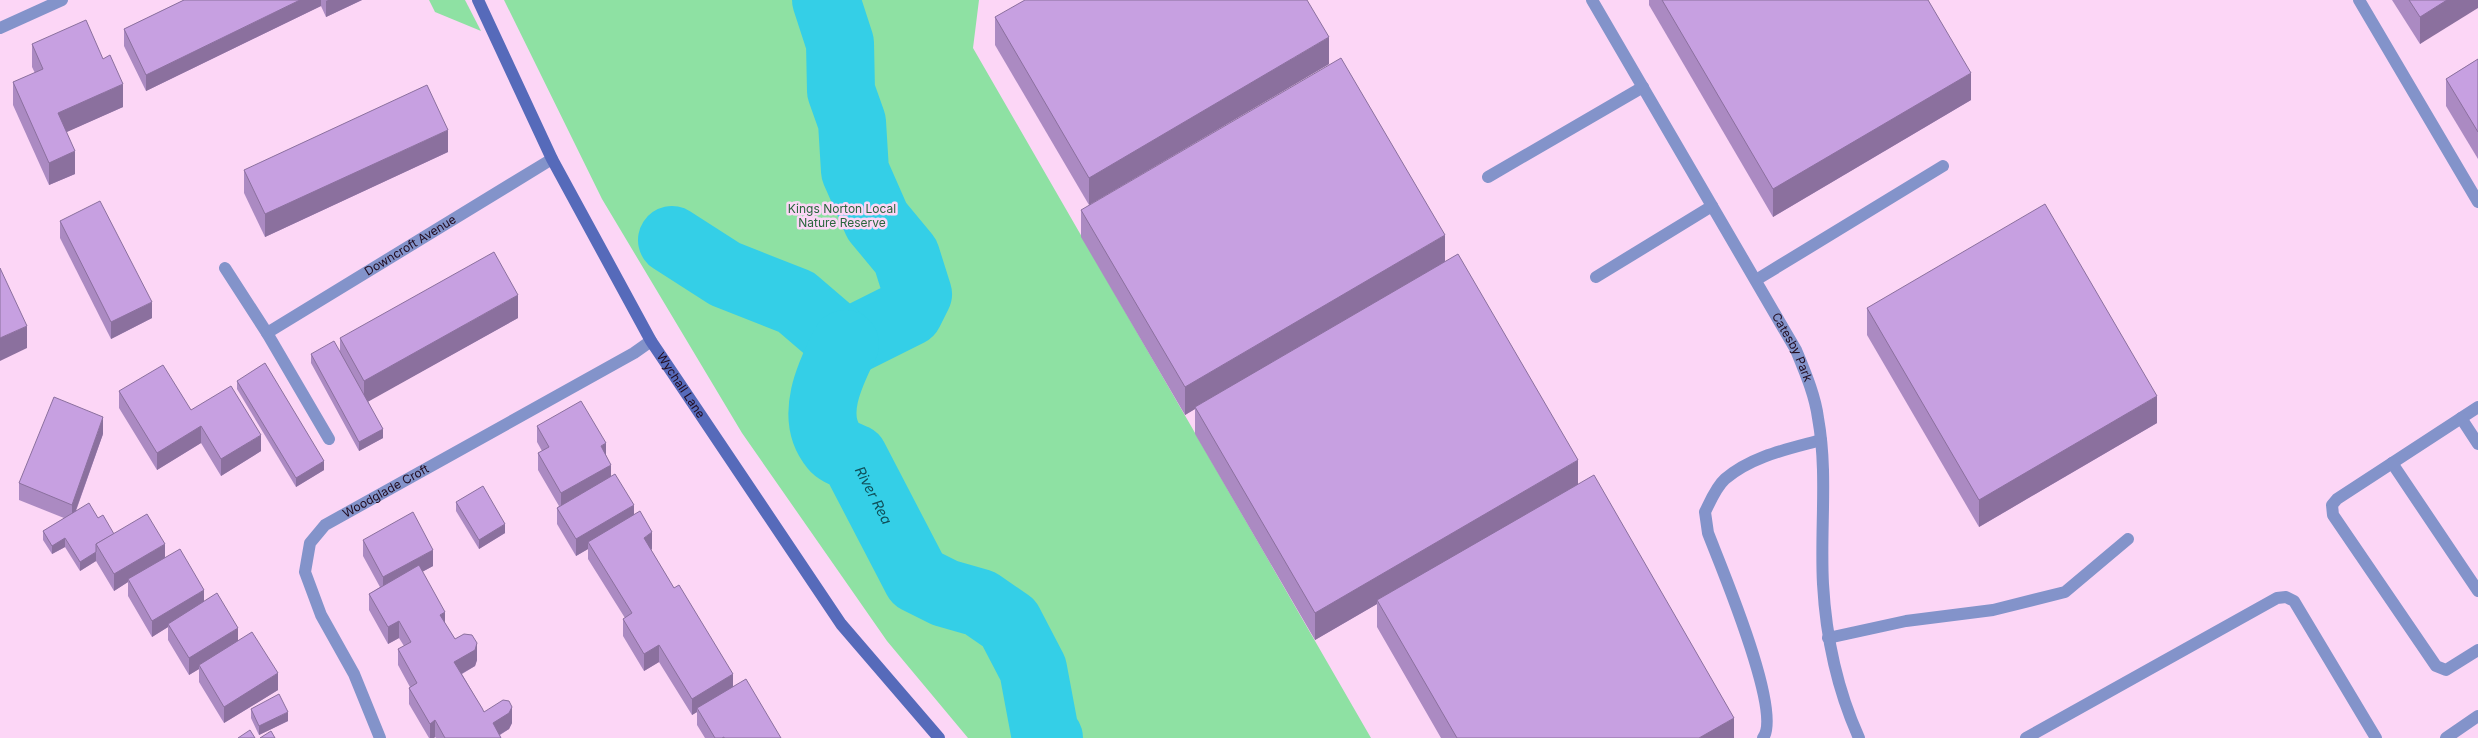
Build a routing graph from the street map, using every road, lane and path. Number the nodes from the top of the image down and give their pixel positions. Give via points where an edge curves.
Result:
1 (62, 0) edge
2 (478, 0) edge
3 (1592, 0) edge
4 (2359, 0) edge
5 (0, 28) edge
6 (1643, 87) junction
7 (552, 159) junction
8 (1944, 166) dead end
9 (1488, 178) dead end
10 (2478, 202) edge
11 (1712, 206) junction
12 (225, 268) dead end
13 (1596, 277) dead end
14 (1756, 280) junction
15 (267, 333) junction
16 (651, 341) junction
17 (2478, 408) edge
18 (2461, 418) junction
19 (329, 439) dead end
20 (1821, 440) junction
21 (2478, 444) edge
22 (2392, 463) junction
23 (2128, 539) dead end
24 (2478, 591) edge
25 (1828, 638) junction
26 (2478, 650) edge
27 (2478, 716) edge
28 (380, 738) edge
29 (938, 738) edge
30 (1763, 738) edge
31 (1859, 738) edge
32 (2026, 738) edge
33 (2376, 738) edge
34 (2446, 738) edge

1 - 5 street
2 - 7 street, Wychall Lane
3 - 6 street, Catesby Park
4 - 10 street
6 - 9 street
6 - 11 street, Catesby Park
7 - 15 street, Downcroft Avenue
7 - 16 street, Wychall Lane
8 - 14 street
11 - 13 street
11 - 14 street, Catesby Park
12 - 15 street
14 - 20 street, Catesby Park via 1805,371
15 - 19 street
16 - 28 street, Woodglade Croft via 325,525 310,543 305,572 320,615 354,674
16 - 29 street, Wychall Lane via 841,624
17 - 18 street
18 - 21 street
18 - 22 street
20 - 25 street, Catesby Park via 1823,582
20 - 30 street via 1771,454 1744,466 1723,480 1704,512 1708,533 1756,663 1768,709 1767,733
22 - 24 street
22 - 26 street via 2337,498 2332,505 2333,515 2436,666 2446,670
23 - 25 street via 2065,592 1993,610 1906,621
25 - 31 street, Catesby Park via 1840,690
27 - 34 street
32 - 33 street via 2277,598 2286,597 2294,601

